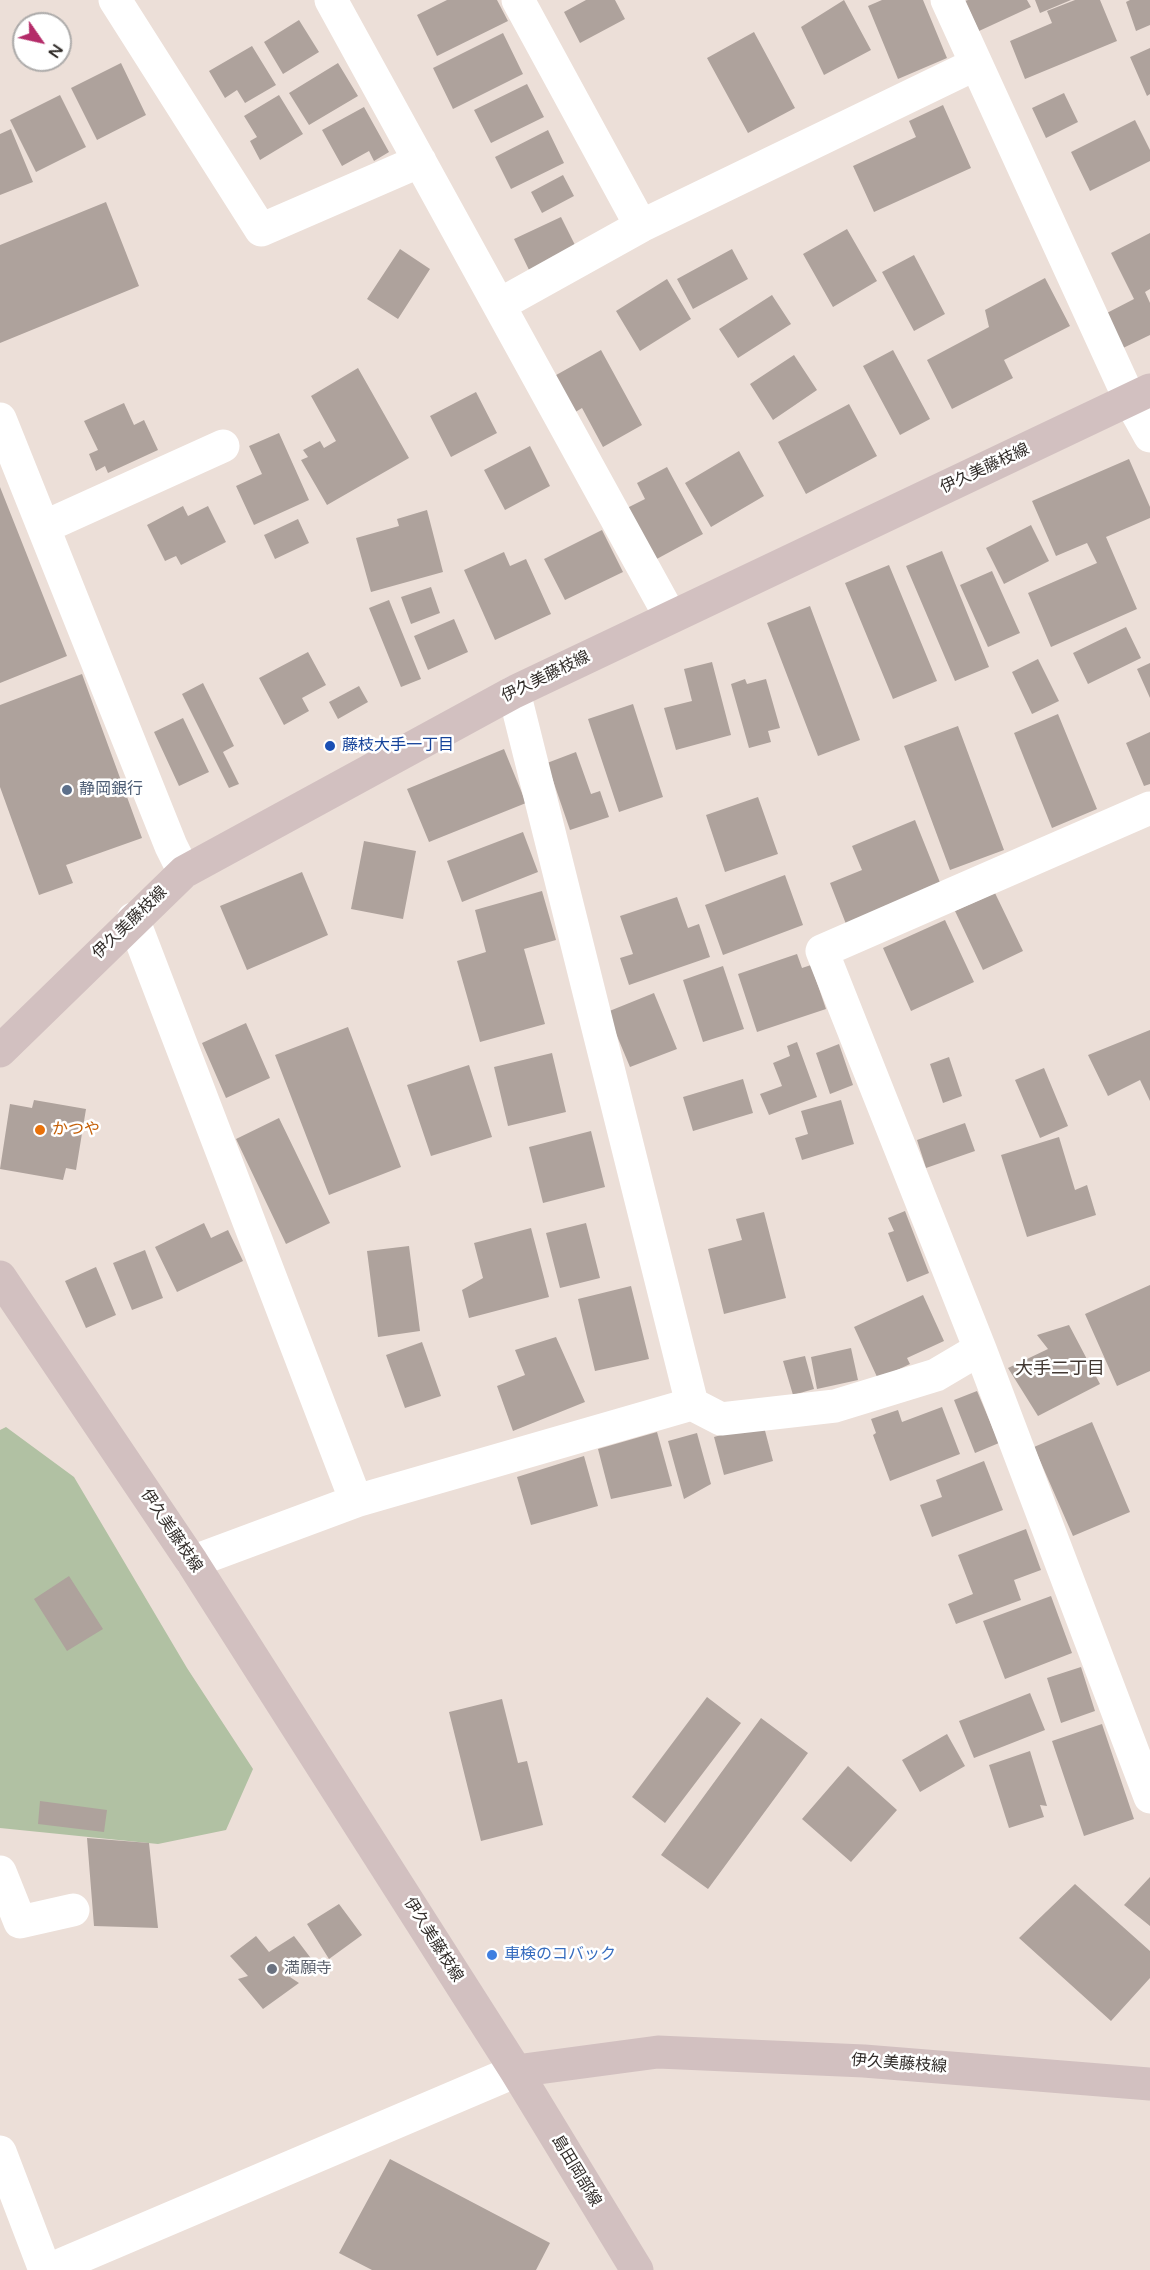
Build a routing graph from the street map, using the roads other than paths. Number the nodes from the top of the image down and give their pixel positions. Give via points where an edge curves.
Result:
1 (115, 0) edge
2 (331, 0) edge
3 (518, 0) edge
4 (947, 0) edge
5 (976, 64) junction
6 (420, 161) junction
7 (641, 226) junction
8 (498, 305) junction
9 (1140, 395) edge
10 (0, 419) edge
11 (1150, 436) edge
12 (223, 446) dead end
13 (44, 527) junction
14 (670, 616) junction
15 (514, 692) junction
16 (1150, 808) edge
17 (184, 872) junction
18 (133, 919) junction
19 (0, 1051) edge
20 (0, 1277) edge
21 (980, 1349) junction
22 (692, 1404) junction
23 (356, 1501) junction
24 (192, 1562) junction
25 (1150, 1797) edge
26 (0, 1872) edge
27 (73, 1910) dead end
28 (516, 2072) junction
29 (1150, 2084) edge
30 (0, 2152) edge
31 (47, 2270) edge
32 (637, 2270) edge

1 - 6 street via 261,230
2 - 6 street
3 - 7 street
4 - 5 street
5 - 7 street
5 - 9 street
6 - 8 street
7 - 8 street
8 - 14 street
9 - 11 street
9 - 14 main road, 伊久美藤枝線
10 - 13 street
12 - 13 street
13 - 17 street
14 - 15 main road, 伊久美藤枝線
15 - 17 main road, 伊久美藤枝線
15 - 22 street
16 - 21 street via 822,951
17 - 18 main road, 伊久美藤枝線
18 - 19 main road, 伊久美藤枝線
18 - 23 street
20 - 24 main road, 伊久美藤枝線
21 - 22 street via 936,1375 835,1406 721,1419
21 - 25 street
22 - 23 street
23 - 24 street
24 - 28 main road, 伊久美藤枝線
26 - 27 street via 20,1922
28 - 29 main road, 伊久美藤枝線 via 658,2052 864,2061
28 - 31 street
28 - 32 main road, 島田岡部線
30 - 31 street

